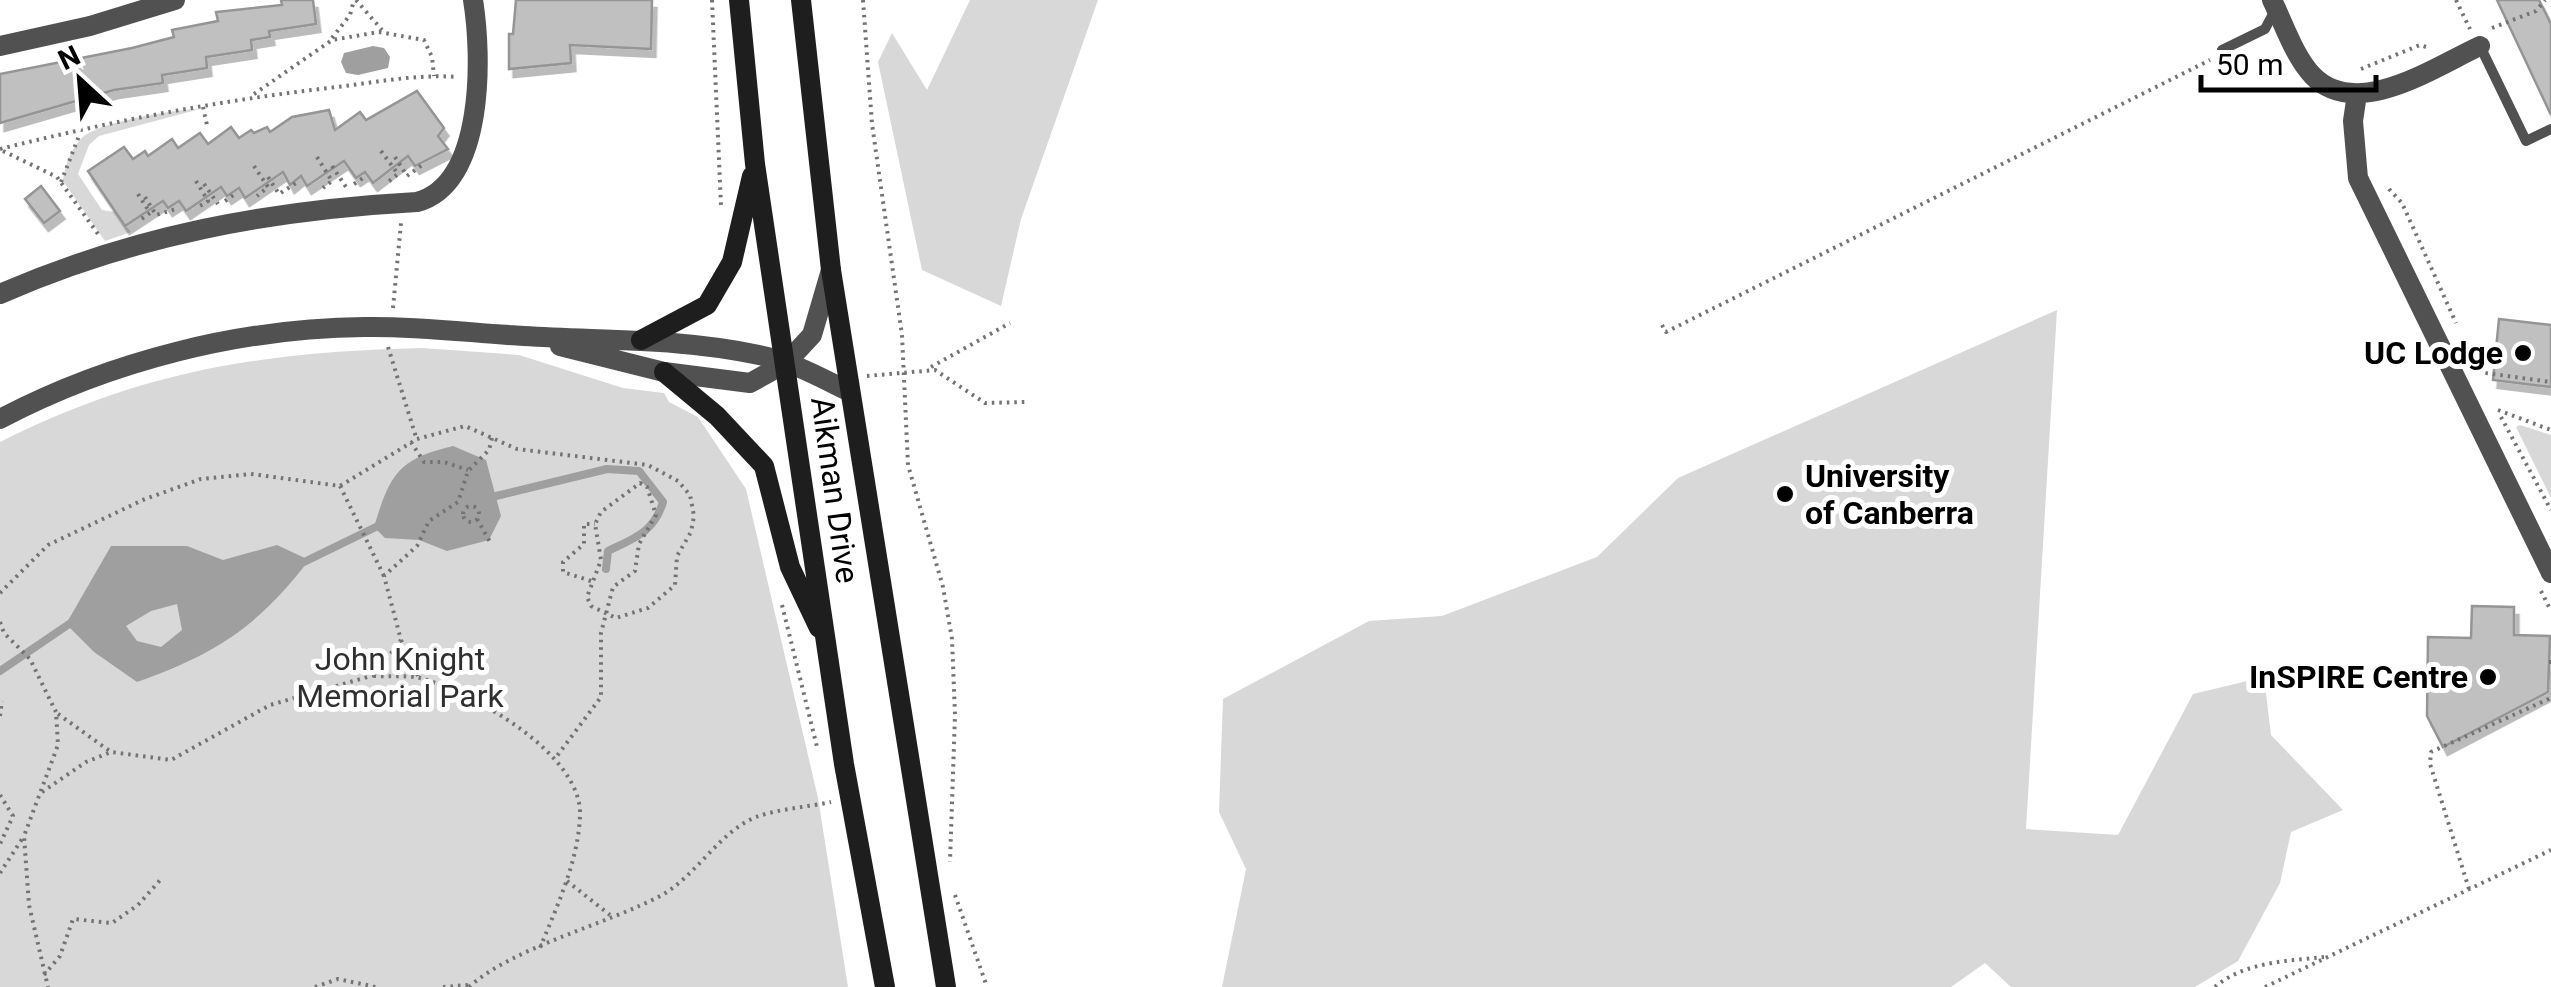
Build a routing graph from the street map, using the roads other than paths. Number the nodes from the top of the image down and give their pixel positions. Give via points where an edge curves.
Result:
1 (176, 0) edge
2 (473, 0) edge
3 (738, 0) edge
4 (801, 0) edge
5 (151, 4) edge
6 (2274, 4) edge
7 (2477, 40) joint
8 (0, 46) edge
9 (2219, 54) road end
10 (2357, 94) junction
11 (2551, 129) edge
12 (755, 164) junction
13 (831, 270) junction
14 (0, 294) edge
15 (524, 336) junction
16 (642, 340) junction
17 (786, 363) junction
18 (664, 372) junction
19 (849, 385) junction
20 (0, 419) edge
21 (2551, 572) edge
22 (828, 648) junction
23 (885, 987) edge
24 (946, 987) edge

1 - 5 street
2 - 14 street via 478,79 462,154 442,190 428,199 274,213 108,251
3 - 12 main road, Aikman Drive
4 - 13 main road, Aikman Drive
5 - 8 street
6 - 9 lane via 2265,28
6 - 10 street via 2314,77
7 - 10 street via 2385,89
7 - 11 lane via 2526,141
10 - 21 street via 2358,178
12 - 16 main road via 732,262 707,305
12 - 17 main road, Aikman Drive
13 - 17 street via 812,335
13 - 19 main road, Aikman Drive
15 - 16 street
15 - 18 street
15 - 20 street via 374,327 270,335 170,353
16 - 17 street
17 - 18 street via 750,383
17 - 19 street
17 - 22 main road, Aikman Drive
18 - 22 main road via 764,466 790,568
19 - 24 main road, Aikman Drive
22 - 23 main road, Aikman Drive

